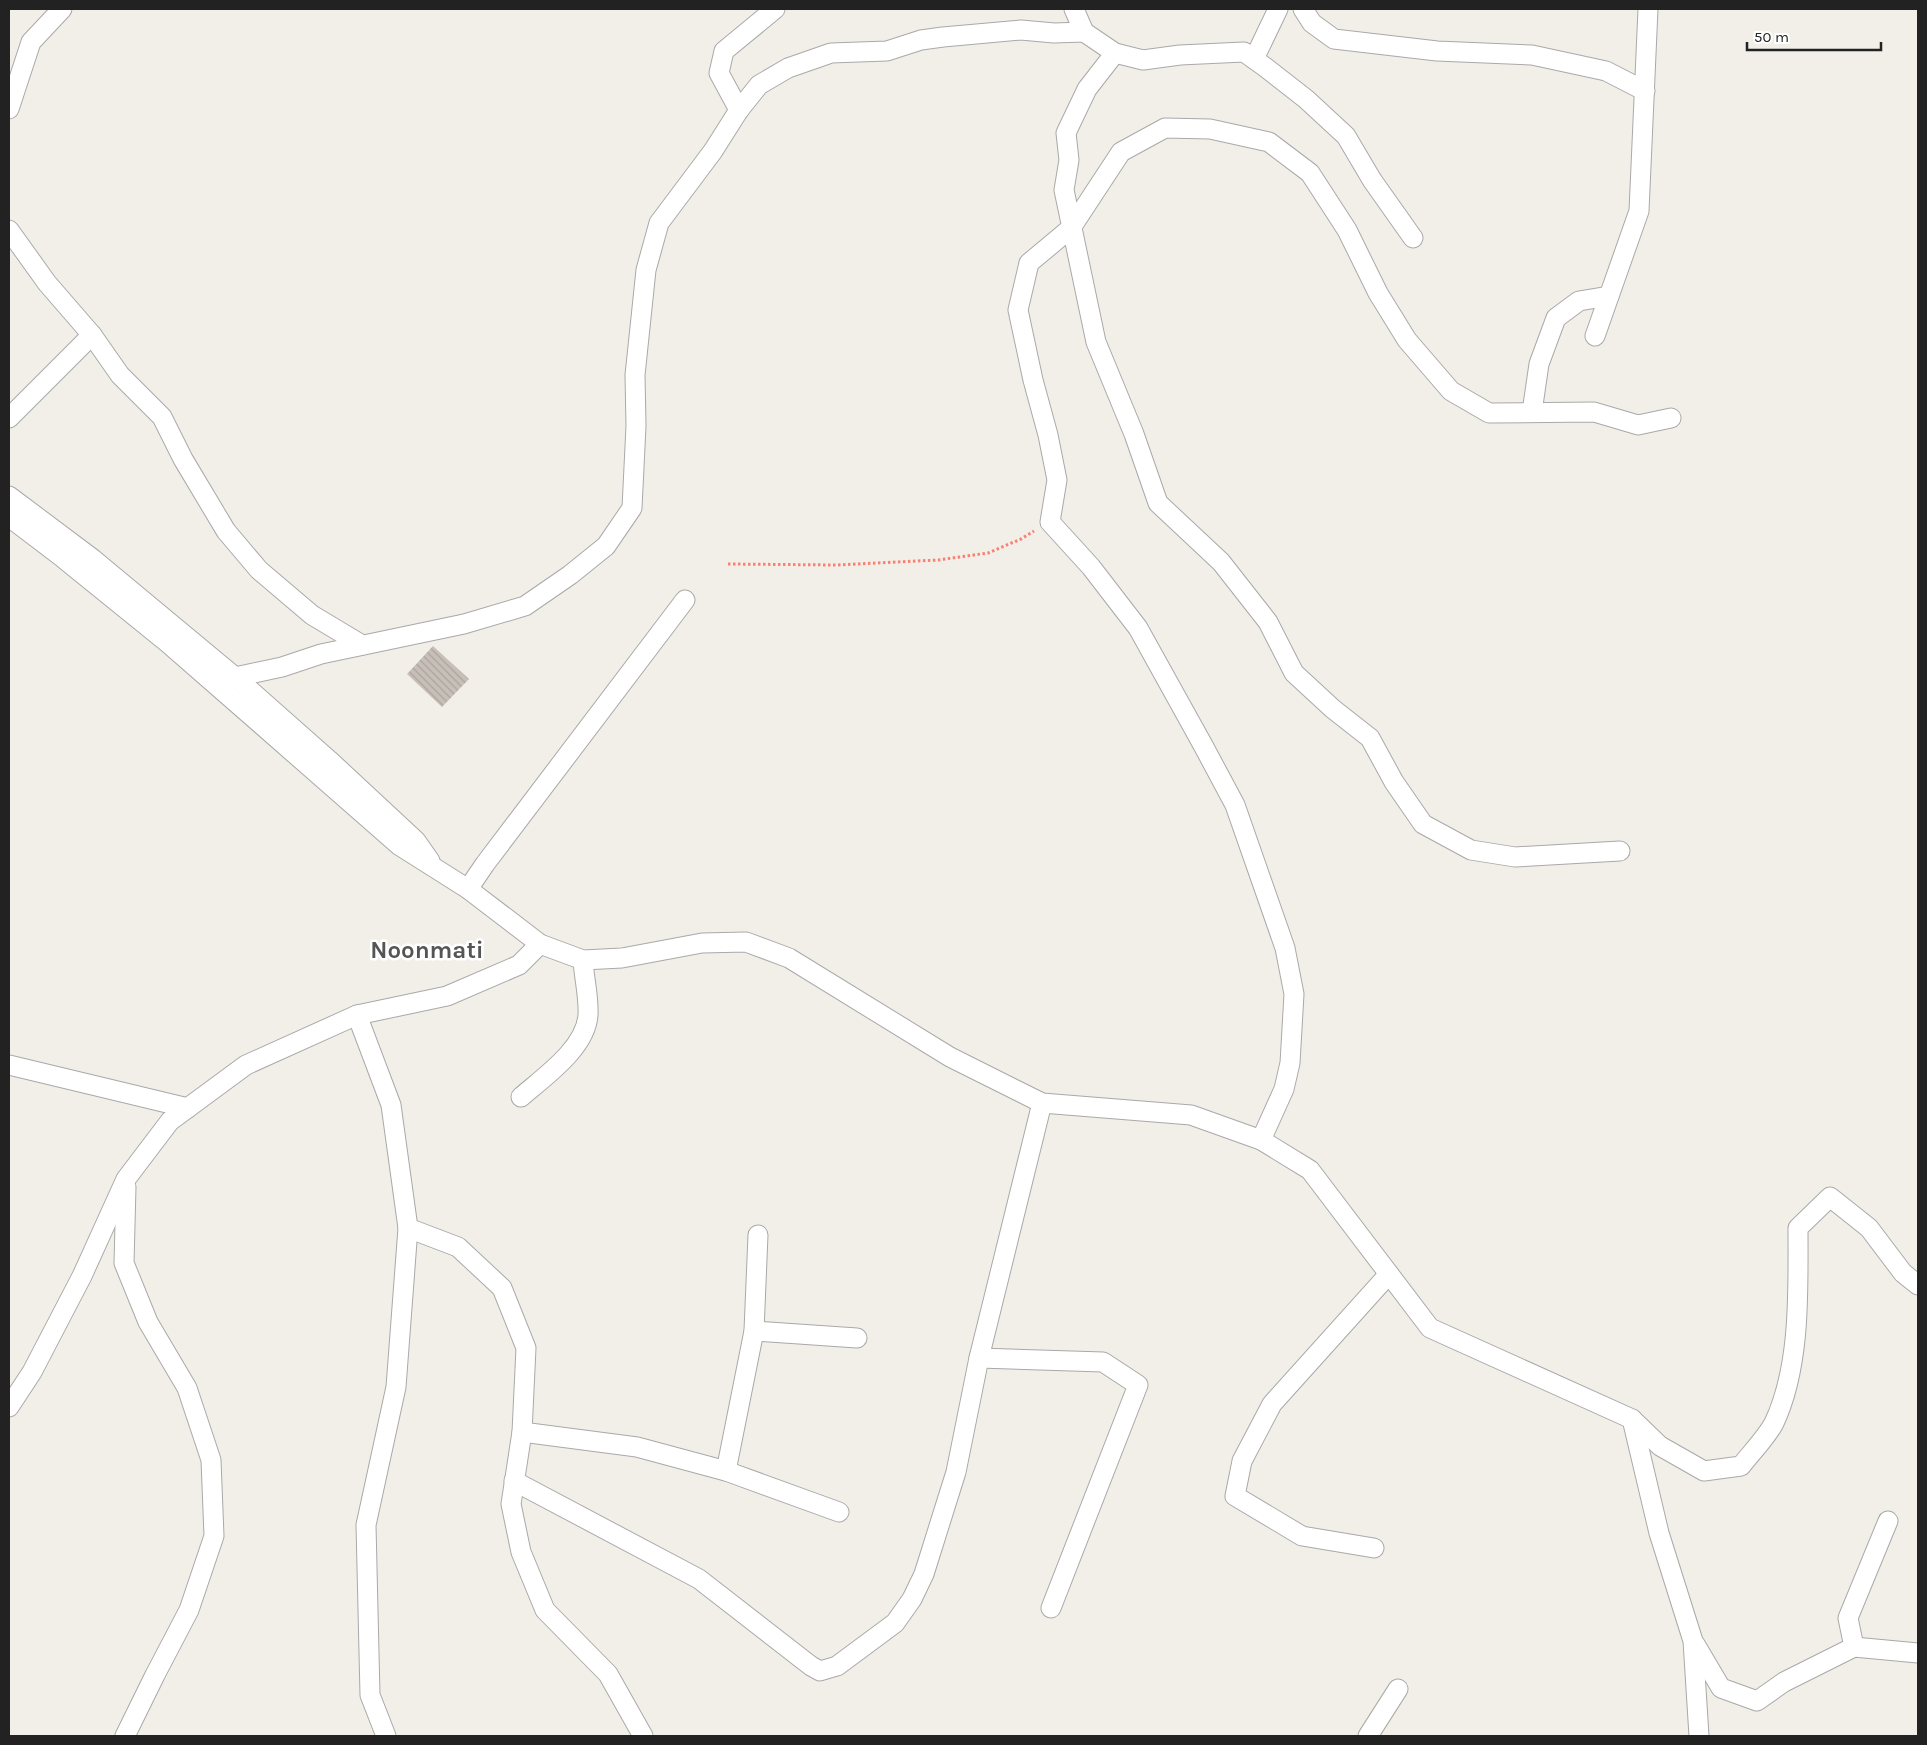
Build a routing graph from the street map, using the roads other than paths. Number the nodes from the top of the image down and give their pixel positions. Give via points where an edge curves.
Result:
1 (62, 9) edge
2 (775, 9) edge
3 (1074, 9) edge
4 (1278, 9) edge
5 (1303, 9) edge
6 (1648, 9) edge
7 (1084, 32) junction
8 (1115, 53) junction
9 (1254, 60) junction
10 (1645, 91) junction
11 (9, 110) edge
12 (740, 110) junction
13 (1071, 228) junction
14 (9, 230) edge
15 (1414, 238) dead end
16 (1609, 296) junction
17 (92, 335) junction
18 (1595, 336) dead end
19 (1532, 412) junction
20 (9, 418) edge
21 (1672, 418) dead end
22 (9, 496) edge
23 (9, 517) edge
24 (88, 566) junction
25 (685, 600) dead end
26 (362, 645) junction
27 (235, 677) junction
28 (1620, 851) dead end
29 (437, 870) junction
30 (468, 889) junction
31 (540, 944) junction
32 (583, 960) junction
33 (357, 1015) junction
34 (9, 1065) edge
35 (521, 1097) dead end
36 (1042, 1103) junction
37 (188, 1108) junction
38 (1261, 1140) junction
39 (126, 1179) junction
40 (408, 1228) junction
41 (758, 1235) dead end
42 (1389, 1274) junction
43 (1918, 1285) edge
44 (754, 1331) junction
45 (857, 1338) dead end
46 (979, 1358) junction
47 (9, 1407) edge
48 (1632, 1419) junction
49 (522, 1432) junction
50 (726, 1471) junction
51 (514, 1481) junction
52 (839, 1512) dead end
53 (1888, 1521) dead end
54 (1374, 1548) dead end
55 (1051, 1608) dead end
56 (1693, 1641) junction
57 (1854, 1647) junction
58 (1918, 1653) edge
59 (1398, 1689) dead end
60 (125, 1736) edge
61 (386, 1736) edge
62 (643, 1736) edge
63 (1368, 1736) edge
64 (1699, 1736) edge

1 - 11 street via 31,42
2 - 12 street via 724,51 719,73
3 - 7 street
4 - 9 street
5 - 10 street via 1312,23 1334,39 1437,51 1532,55 1606,71
6 - 10 street
7 - 8 street
7 - 12 street via 1020,30 921,40 887,51 831,53 788,68 759,85
8 - 9 street via 1143,60 1244,52
8 - 13 street via 1088,89 1066,133 1069,160 1064,190
9 - 15 street via 1306,99 1346,136 1372,180
10 - 16 street via 1639,211
12 - 26 street via 713,152 659,223 646,270 635,376 632,508 606,546 525,606 464,624
13 - 19 street via 1121,152 1165,128 1210,129 1270,142 1310,172 1347,230 1378,293 1402,332 1451,391 1489,412
13 - 28 street via 1096,342 1158,503 1221,562 1268,622 1294,673 1370,738 1394,782 1423,824 1471,850 1514,857
13 - 38 street via 1029,263 1018,310 1057,480 1050,522 1091,567 1138,628 1204,747 1235,805 1285,948 1294,994 1290,1062 1284,1089
14 - 17 street via 47,283
16 - 18 street
16 - 19 street via 1579,301 1556,318 1539,364
17 - 20 street
17 - 26 street via 120,375 162,417 226,531 259,570 312,615
19 - 21 street via 1594,412 1638,425
22 - 24 street
23 - 24 street
24 - 27 street
24 - 29 street via 168,643 400,846
25 - 30 street
26 - 27 street
27 - 29 street via 416,841
29 - 30 street
30 - 31 street
31 - 32 street
31 - 33 street via 519,965 447,996
32 - 35 street via 588,1014 586,1028 577,1045
32 - 36 street via 622,958 702,943 746,942 789,958 950,1057
33 - 37 street via 246,1065
33 - 40 street via 391,1105
34 - 37 street
36 - 38 street via 1191,1115
36 - 46 street
37 - 39 street via 170,1121
38 - 42 street via 1310,1170
39 - 47 street via 82,1276 32,1372
39 - 60 street via 124,1263 148,1322 187,1388 211,1460 214,1536 190,1610
40 - 49 street via 458,1247 502,1288 526,1348
40 - 61 street via 396,1387 366,1525 370,1695
41 - 44 street
42 - 48 street via 1430,1328
42 - 54 street via 1272,1404 1242,1462 1235,1496 1302,1536
43 - 48 street via 1903,1273 1869,1228 1830,1197 1798,1228 1798,1306 1788,1386 1773,1425 1741,1466 1704,1471 1660,1446
44 - 45 street
44 - 50 street
46 - 51 street via 956,1472 924,1574 912,1599 895,1623 837,1666 820,1672 700,1579
46 - 55 street via 1103,1362 1138,1385
48 - 56 street via 1659,1533
49 - 50 street via 637,1447
49 - 51 street
50 - 52 street
51 - 62 street via 511,1504 521,1552 545,1610 608,1674
53 - 57 street via 1848,1618
56 - 57 street via 1721,1688 1757,1701 1784,1682
56 - 64 street
57 - 58 street
59 - 63 street

